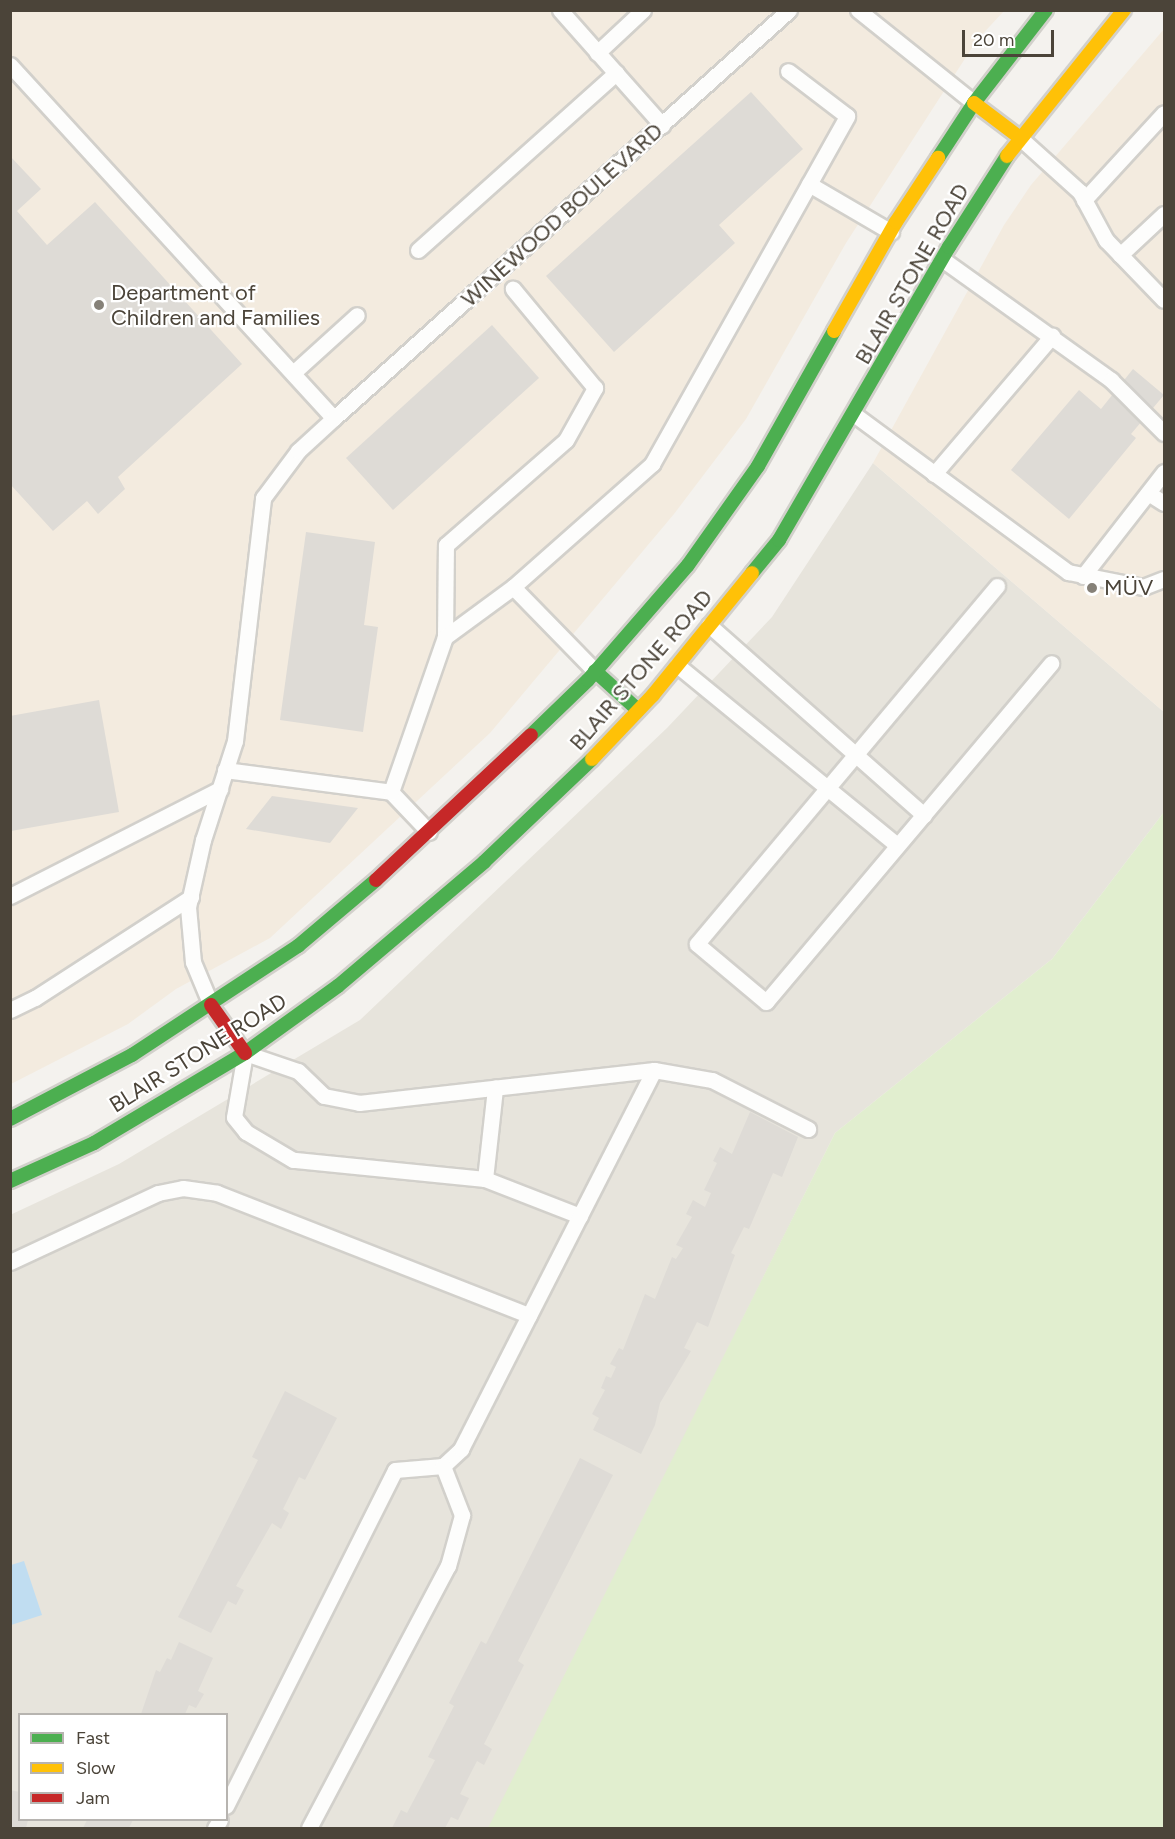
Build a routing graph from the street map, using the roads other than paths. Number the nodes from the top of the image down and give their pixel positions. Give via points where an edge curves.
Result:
1 (560, 10) edge
2 (643, 10) edge
3 (789, 10) edge
4 (858, 10) edge
5 (1046, 10) edge
6 (1124, 10) edge
7 (597, 53) junction
8 (10, 65) edge
9 (788, 71) dead end
10 (616, 73) junction
11 (974, 103) junction
12 (1164, 113) edge
13 (662, 125) junction
14 (1019, 137) junction
15 (809, 184) junction
16 (1084, 200) junction
17 (1164, 214) edge
18 (891, 232) junction
19 (418, 250) dead end
20 (1120, 255) junction
21 (942, 259) junction
22 (513, 290) dead end
23 (1164, 300) edge
24 (357, 315) dead end
25 (1052, 336) junction
26 (293, 373) junction
27 (855, 415) junction
28 (334, 418) junction
29 (1164, 434) edge
30 (1164, 472) edge
31 (934, 474) junction
32 (1148, 493) junction
33 (1164, 503) edge
34 (1083, 576) junction
35 (1164, 579) edge
36 (997, 586) dead end
37 (513, 587) junction
38 (709, 626) junction
39 (445, 637) junction
40 (1051, 663) dead end
41 (677, 665) junction
42 (595, 672) junction
43 (639, 710) junction
44 (855, 755) junction
45 (225, 770) junction
46 (827, 788) junction
47 (220, 789) junction
48 (391, 792) junction
49 (924, 814) junction
50 (429, 832) junction
51 (897, 846) junction
52 (10, 896) edge
53 (191, 897) junction
54 (211, 1005) junction
55 (10, 1010) edge
56 (245, 1053) junction
57 (654, 1070) junction
58 (495, 1088) junction
59 (10, 1119) edge
60 (808, 1129) dead end
61 (485, 1179) junction
62 (10, 1181) edge
63 (580, 1216) junction
64 (10, 1262) edge
65 (529, 1315) junction
66 (443, 1466) junction
67 (228, 1802) edge
68 (309, 1828) edge

1 - 7 lane
2 - 7 lane
3 - 13 lane, WINEWOOD BOULEVARD
4 - 11 lane
5 - 11 main road, BLAIR STONE ROAD
6 - 14 main road, BLAIR STONE ROAD
7 - 10 lane
8 - 26 lane
9 - 15 lane via 847,116
10 - 13 lane
10 - 19 lane
11 - 14 main road
11 - 18 main road, BLAIR STONE ROAD
12 - 16 lane
13 - 28 lane, WINEWOOD BOULEVARD
14 - 16 lane
14 - 21 main road, BLAIR STONE ROAD
15 - 18 lane
15 - 37 lane via 652,464
16 - 20 lane via 1106,240
17 - 20 lane
18 - 42 main road, BLAIR STONE ROAD via 758,466 688,565
20 - 23 lane
21 - 25 lane
21 - 27 main road, BLAIR STONE ROAD
22 - 39 lane via 595,388 566,440 446,545
24 - 26 lane
25 - 29 lane via 1110,380
25 - 31 lane
26 - 28 lane
27 - 31 lane
27 - 38 main road, BLAIR STONE ROAD via 779,540
28 - 45 lane, WINEWOOD BOULEVARD via 298,451 263,498 235,741
30 - 32 lane
31 - 34 lane via 1068,573
32 - 33 lane
32 - 34 lane
34 - 35 lane via 1143,587
36 - 44 lane
37 - 39 lane
37 - 42 lane
38 - 41 main road, BLAIR STONE ROAD
38 - 44 lane
39 - 48 lane
40 - 49 lane
41 - 43 main road, BLAIR STONE ROAD
41 - 46 lane
42 - 43 main road
42 - 50 main road, BLAIR STONE ROAD
43 - 56 main road, BLAIR STONE ROAD via 484,862 338,986
44 - 46 lane
44 - 49 lane
45 - 47 lane, WINEWOOD BOULEVARD
45 - 48 lane
46 - 51 lane
46 - 51 lane via 698,944 766,1002
47 - 52 lane
47 - 53 lane, WINEWOOD BOULEVARD
48 - 50 lane
49 - 51 lane
50 - 54 main road, BLAIR STONE ROAD via 298,946
53 - 54 lane, WINEWOOD BOULEVARD via 193,962
53 - 55 lane via 35,998
54 - 56 main road
54 - 59 main road, BLAIR STONE ROAD via 132,1055
56 - 58 lane via 298,1071 324,1096 359,1103
56 - 61 lane via 234,1117 246,1132 293,1160
56 - 62 main road, BLAIR STONE ROAD via 94,1143
57 - 58 lane
57 - 60 lane via 712,1080
57 - 63 lane
58 - 61 lane
61 - 63 lane
63 - 65 lane
64 - 65 lane via 158,1192 183,1188 217,1193
65 - 66 lane via 461,1449
66 - 67 lane via 395,1470
66 - 68 lane via 462,1515 447,1566

